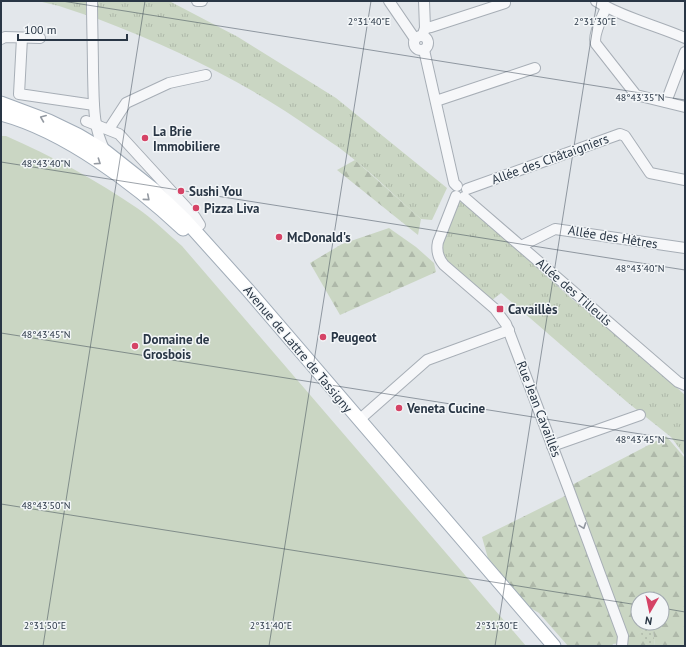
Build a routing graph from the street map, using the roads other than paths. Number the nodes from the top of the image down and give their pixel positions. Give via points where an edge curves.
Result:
1 (92, 1) edge
2 (197, 1) edge
3 (202, 1) edge
4 (389, 1) edge
5 (424, 1) edge
6 (596, 1) edge
7 (505, 3) dead end
8 (606, 7) junction
9 (421, 34) junction
10 (22, 38) junction
11 (40, 38) dead end
12 (685, 38) edge
13 (1, 39) edge
14 (685, 52) edge
15 (535, 68) dead end
16 (206, 75) dead end
17 (436, 100) junction
18 (666, 102) junction
19 (1, 103) edge
20 (94, 105) junction
21 (685, 107) edge
22 (1, 114) edge
23 (86, 121) junction
24 (95, 125) junction
25 (110, 129) junction
26 (80, 143) junction
27 (105, 151) junction
28 (685, 180) edge
29 (461, 192) junction
30 (200, 225) dead end
31 (522, 246) junction
32 (685, 248) edge
33 (509, 330) junction
34 (685, 385) edge
35 (640, 415) dead end
36 (359, 420) junction
37 (552, 446) junction
38 (545, 646) edge
39 (554, 646) edge
40 (622, 646) edge

1 - 20 street
2 - 3 street
4 - 9 street
5 - 9 street
6 - 8 street
7 - 9 street via 430,27
8 - 12 street
8 - 18 street via 595,36 596,44 636,95
9 - 17 street via 428,43 424,50
10 - 11 street
10 - 13 street
10 - 20 street via 19,94
14 - 18 street
15 - 17 street
16 - 25 street via 169,83 126,103
17 - 29 street via 454,183
18 - 21 street
26 -> 19 main road, Avenue de Lattre de Tassigny via 49,121
20 - 23 street
20 - 24 street
22 - 26 main road
23 - 24 street
23 - 26 street
24 - 25 street
24 - 26 street
24 - 27 street via 98,139
25 - 30 street via 125,140
26 - 27 main road, Avenue de Lattre de Tassigny
26 -> 38 main road via 193,239
27 - 36 main road, Avenue de Lattre de Tassigny via 153,189 195,229
28 - 29 street, Allée des Châtaigniers via 650,174 625,136 620,134
29 - 31 street, Allée des Tilleuls
29 - 33 street, Rue Jean Cavaillès via 438,242 438,257 495,308
31 - 32 street, Allée des Hêtres via 555,229
31 - 34 street, Allée des Tilleuls via 672,377
33 - 36 street via 427,360
33 - 37 street, Rue Jean Cavaillès
35 - 37 street
36 - 39 main road, Avenue de Lattre de Tassigny
37 -> 40 street, Rue Jean Cavaillès via 623,636

